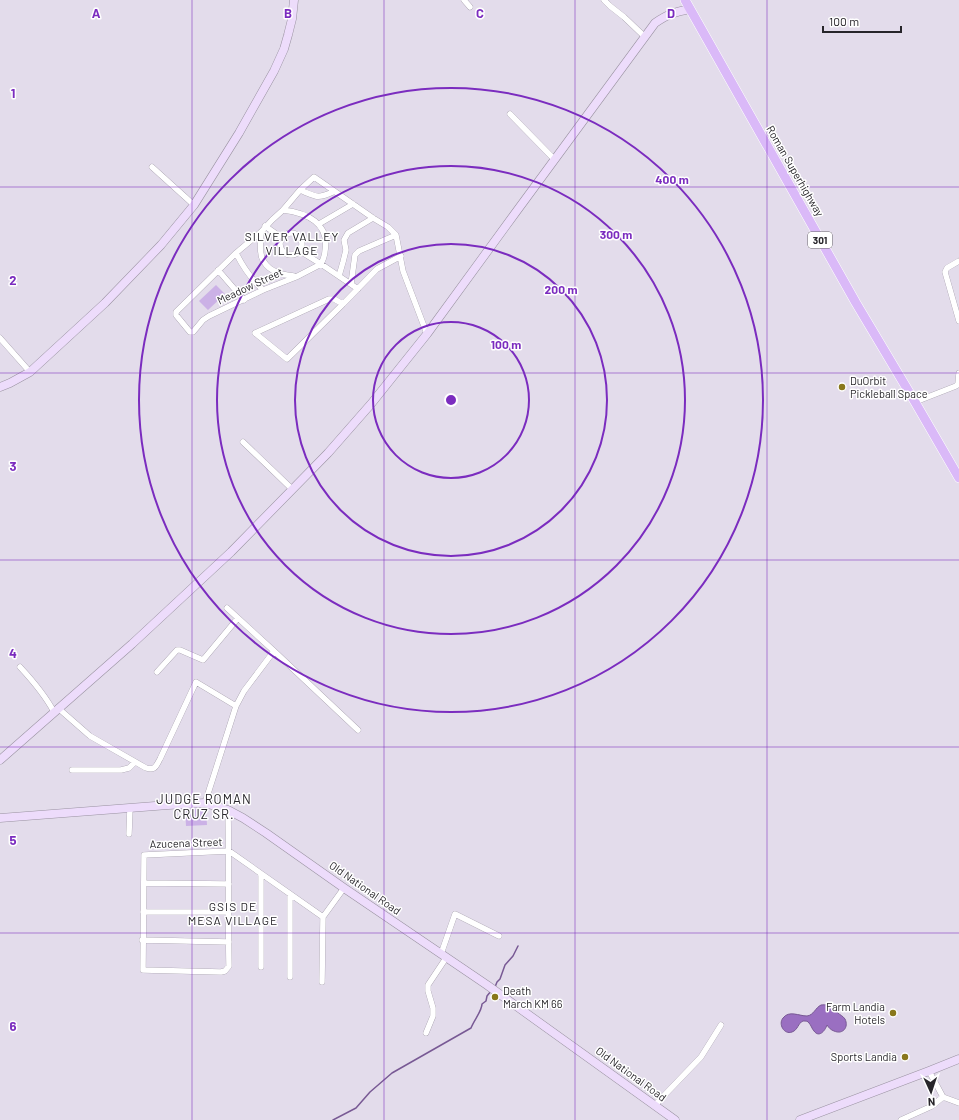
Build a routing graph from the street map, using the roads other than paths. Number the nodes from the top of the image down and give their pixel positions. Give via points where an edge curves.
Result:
1 (294, 0) edge
2 (464, 0) edge
3 (604, 0) edge
4 (685, 0) edge
5 (470, 7) dead end
6 (690, 9) junction
7 (644, 36) junction
8 (510, 114) dead end
9 (555, 160) junction
10 (152, 167) dead end
11 (300, 190) junction
12 (333, 192) junction
13 (194, 204) junction
14 (353, 204) junction
15 (283, 210) junction
16 (373, 218) junction
17 (319, 224) junction
18 (265, 226) junction
19 (261, 232) junction
20 (396, 235) junction
21 (282, 238) junction
22 (300, 251) junction
23 (236, 253) junction
24 (401, 256) junction
25 (959, 261) edge
26 (322, 264) junction
27 (218, 270) junction
28 (339, 276) junction
29 (296, 277) junction
30 (350, 284) junction
31 (358, 289) junction
32 (263, 290) junction
33 (244, 300) junction
34 (343, 304) junction
35 (959, 321) edge
36 (428, 334) junction
37 (0, 338) edge
38 (30, 372) junction
39 (959, 373) edge
40 (0, 387) edge
41 (915, 402) junction
42 (243, 442) dead end
43 (959, 478) edge
44 (292, 489) junction
45 (227, 608) dead end
46 (238, 618) junction
47 (274, 651) junction
48 (20, 667) dead end
49 (157, 672) dead end
50 (236, 706) junction
51 (56, 710) junction
52 (358, 730) dead end
53 (0, 760) edge
54 (135, 762) junction
55 (72, 770) dead end
56 (205, 803) junction
57 (130, 808) junction
58 (228, 810) junction
59 (0, 818) edge
60 (129, 834) dead end
61 (229, 851) junction
62 (260, 874) junction
63 (144, 883) junction
64 (229, 884) junction
65 (344, 888) junction
66 (290, 894) junction
67 (143, 912) junction
68 (229, 912) junction
69 (323, 917) junction
70 (499, 936) dead end
71 (142, 940) junction
72 (229, 942) junction
73 (444, 956) junction
74 (261, 967) dead end
75 (290, 977) dead end
76 (322, 982) dead end
77 (721, 1025) dead end
78 (426, 1033) dead end
79 (959, 1059) edge
80 (929, 1071) junction
81 (943, 1097) junction
82 (959, 1103) edge
83 (655, 1105) junction
84 (675, 1120) edge
85 (800, 1120) edge
86 (901, 1120) edge

1 - 13 street via 288,35 274,71
2 - 5 street
3 - 7 street
4 - 6 main road, Roman Superhighway / 301
6 - 7 street via 665,16
6 - 41 main road, Roman Superhighway / 301 via 856,303
7 - 9 street
8 - 9 street
9 - 36 street
10 - 13 street
11 - 12 street via 319,197
11 - 12 street via 314,177
11 - 15 street
12 - 14 street
13 - 38 street via 161,245 105,303
14 - 16 street
14 - 17 street
15 - 17 street via 304,215
15 - 18 street
16 - 20 street via 388,226
16 - 28 street via 348,233 344,240 346,250
17 - 26 street via 326,241
18 - 19 street
18 - 21 street
19 - 23 street
19 - 29 street via 262,258 268,266 276,272
20 - 24 street
20 - 30 street via 359,251 355,256
21 - 22 street via 280,245 286,254 294,255
21 - 22 street via 291,233 298,235 303,244
22 - 26 street
23 - 27 street
23 - 32 street via 254,282
24 - 31 street via 377,269
24 - 36 street via 403,270
25 - 35 street via 945,272
26 - 28 street
26 - 29 street, Meadow Street
27 - 33 street
27 - 33 street, Meadow Street via 176,312 176,315 192,333 209,316
28 - 30 street
29 - 32 street, Meadow Street
30 - 31 street
31 - 34 street
32 - 33 street, Meadow Street
34 - 34 street via 329,299 255,333 287,359
36 - 44 street via 371,404
37 - 38 street
38 - 40 street
39 - 41 street via 956,386
41 - 43 main road, Roman Superhighway / 301
42 - 44 street
44 - 51 street via 231,552
45 - 46 street
46 - 47 street
46 - 49 street via 203,660 177,650
47 - 50 street
47 - 52 street
48 - 51 street
50 - 54 street via 196,682 155,768 146,768
50 - 56 street
51 - 53 street
51 - 54 street via 90,736
54 - 55 street via 129,768 121,770
56 - 57 street, Old National Road
56 - 58 street, Old National Road
57 - 59 street, Old National Road
57 - 60 street
58 - 61 street
58 - 65 street, Old National Road via 266,833
61 - 62 street
61 - 63 street, Azucena Street via 144,855
61 - 64 street
62 - 66 street
62 - 74 street
63 - 64 street
63 - 67 street
64 - 68 street
65 - 69 street
65 - 73 street, Old National Road
66 - 69 street
66 - 75 street
67 - 68 street
67 - 71 street
68 - 72 street
69 - 76 street
70 - 73 street via 455,914
71 - 72 street
71 - 72 street via 142,970 221,972 229,966
73 - 78 street via 428,985 433,1016
73 - 83 street, Old National Road
77 - 83 street via 701,1057
79 - 80 street
80 - 81 street
80 - 85 street
81 - 82 street
81 - 86 street via 932,1106
83 - 84 street, Old National Road

